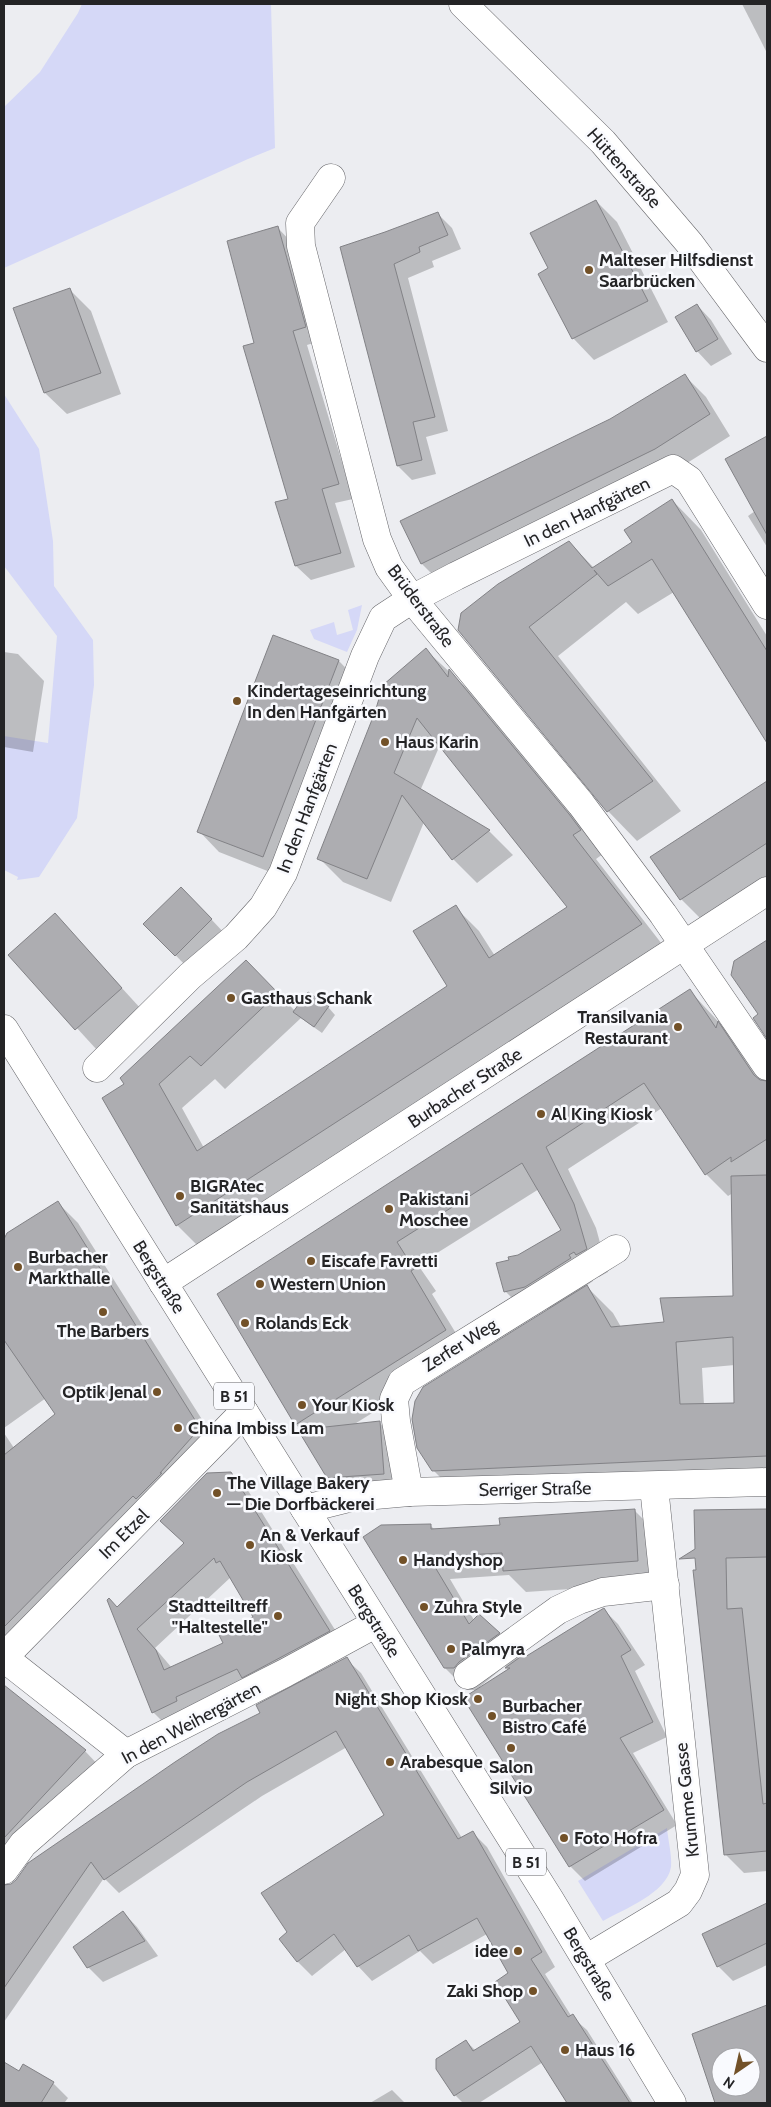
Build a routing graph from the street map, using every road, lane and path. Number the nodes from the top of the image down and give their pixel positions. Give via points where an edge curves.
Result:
1 (463, 4) edge
2 (330, 178) dead end
3 (767, 348) edge
4 (412, 599) junction
5 (767, 605) edge
6 (767, 891) edge
7 (685, 946) junction
8 (4, 1029) edge
9 (767, 1066) edge
10 (97, 1068) dead end
11 (616, 1249) dead end
12 (163, 1283) junction
13 (244, 1412) junction
14 (767, 1482) edge
15 (654, 1487) junction
16 (409, 1492) junction
17 (305, 1509) junction
18 (665, 1584) junction
19 (376, 1624) junction
20 (4, 1658) edge
21 (468, 1675) dead end
22 (126, 1754) junction
23 (4, 1870) edge
24 (586, 1959) junction
25 (672, 2103) edge

1 - 3 street, Hüttenstraße via 603,142 690,244
2 - 4 street, Brüderstraße via 300,224 301,246 377,539 388,567
4 - 5 street, In den Hanfgärten via 673,469 689,480
4 - 7 street, Brüderstraße via 581,804
4 - 10 street, In den Hanfgärten via 383,618 365,656 283,873 263,907 236,938 190,976
6 - 7 street, Burbacher Straße
7 - 9 street, Brüderstraße
7 - 12 street, Burbacher Straße
8 - 12 street, Bergstraße / B 51
11 - 16 street, Zerfer Weg via 402,1382 394,1399
12 - 13 street, Bergstraße / B 51
13 - 17 street, Bergstraße / B 51
13 - 20 street, Im Etzel
14 - 15 street, Serriger Straße
15 - 16 street, Serriger Straße
15 - 18 street, Krumme Gasse
16 - 17 street, Serriger Straße via 353,1497
17 - 19 street, Bergstraße / B 51
18 - 21 street via 603,1592 579,1600 558,1610
18 - 24 street, Krumme Gasse via 695,1875 679,1903
19 - 22 street, In den Weihergärten
19 - 24 street, Bergstraße / B 51
20 - 22 street, Im Etzel
22 - 23 street, In den Weihergärten via 23,1844
24 - 25 street, Bergstraße / B 51

